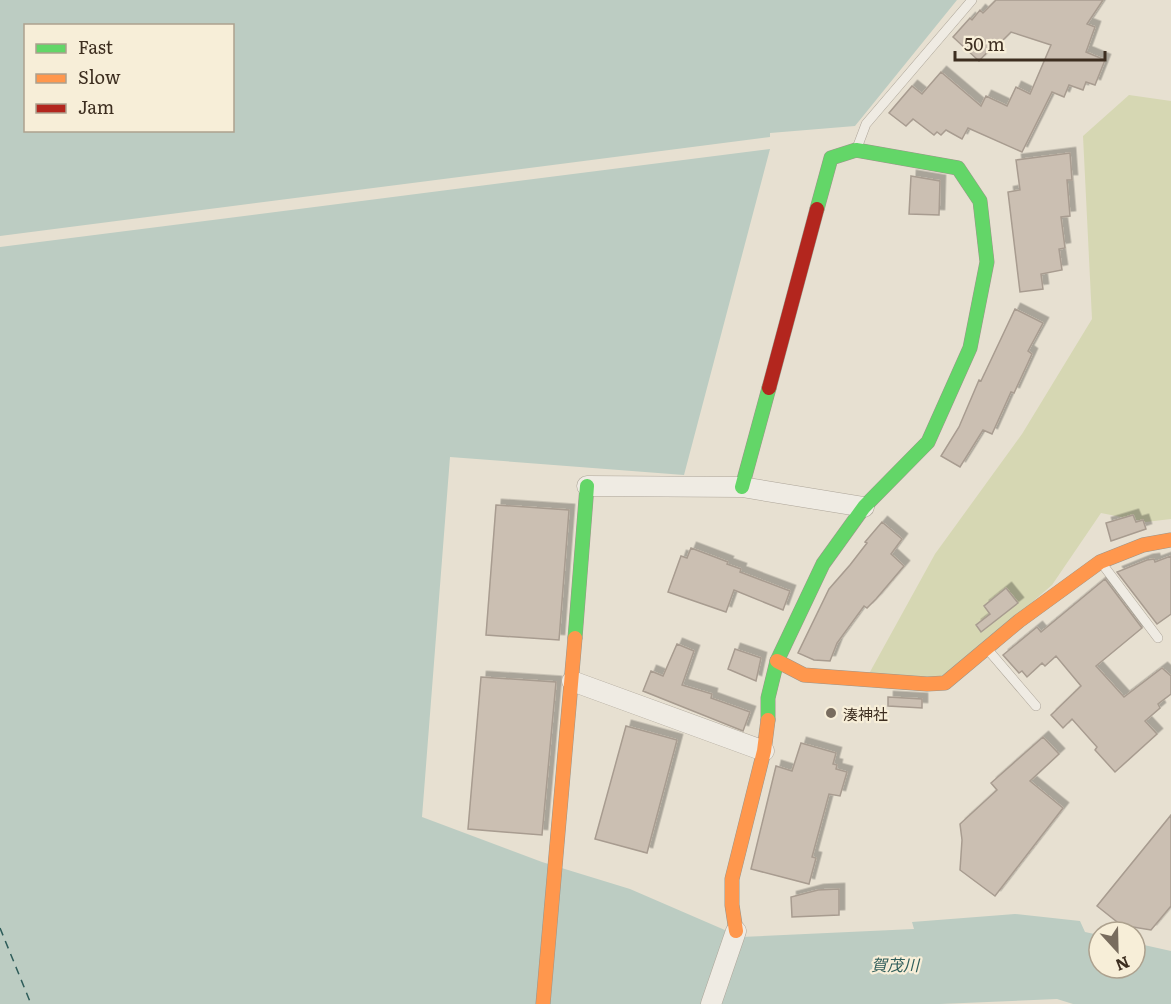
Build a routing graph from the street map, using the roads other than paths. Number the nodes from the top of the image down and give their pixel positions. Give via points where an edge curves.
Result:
1 (972, 0) edge
2 (856, 150) junction
3 (587, 486) joint
4 (742, 487) junction
5 (864, 507) junction
6 (1171, 540) edge
7 (1100, 562) junction
8 (1158, 638) dead end
9 (986, 649) junction
10 (777, 661) junction
11 (572, 681) junction
12 (1036, 706) dead end
13 (764, 751) junction
14 (736, 931) joint
15 (543, 1004) edge
16 (711, 1004) edge

1 - 2 lane via 866,124
2 - 4 street via 831,158
2 - 5 street via 958,168 980,201 987,262 969,348 928,442
3 - 4 street
3 - 11 street
4 - 5 street
5 - 10 street via 824,564
6 - 7 street via 1143,545
7 - 8 lane
7 - 9 street
9 - 10 street via 945,683 804,675
9 - 12 lane
10 - 13 street via 768,698
11 - 13 street
11 - 15 street
13 - 14 street via 732,879
14 - 16 street

